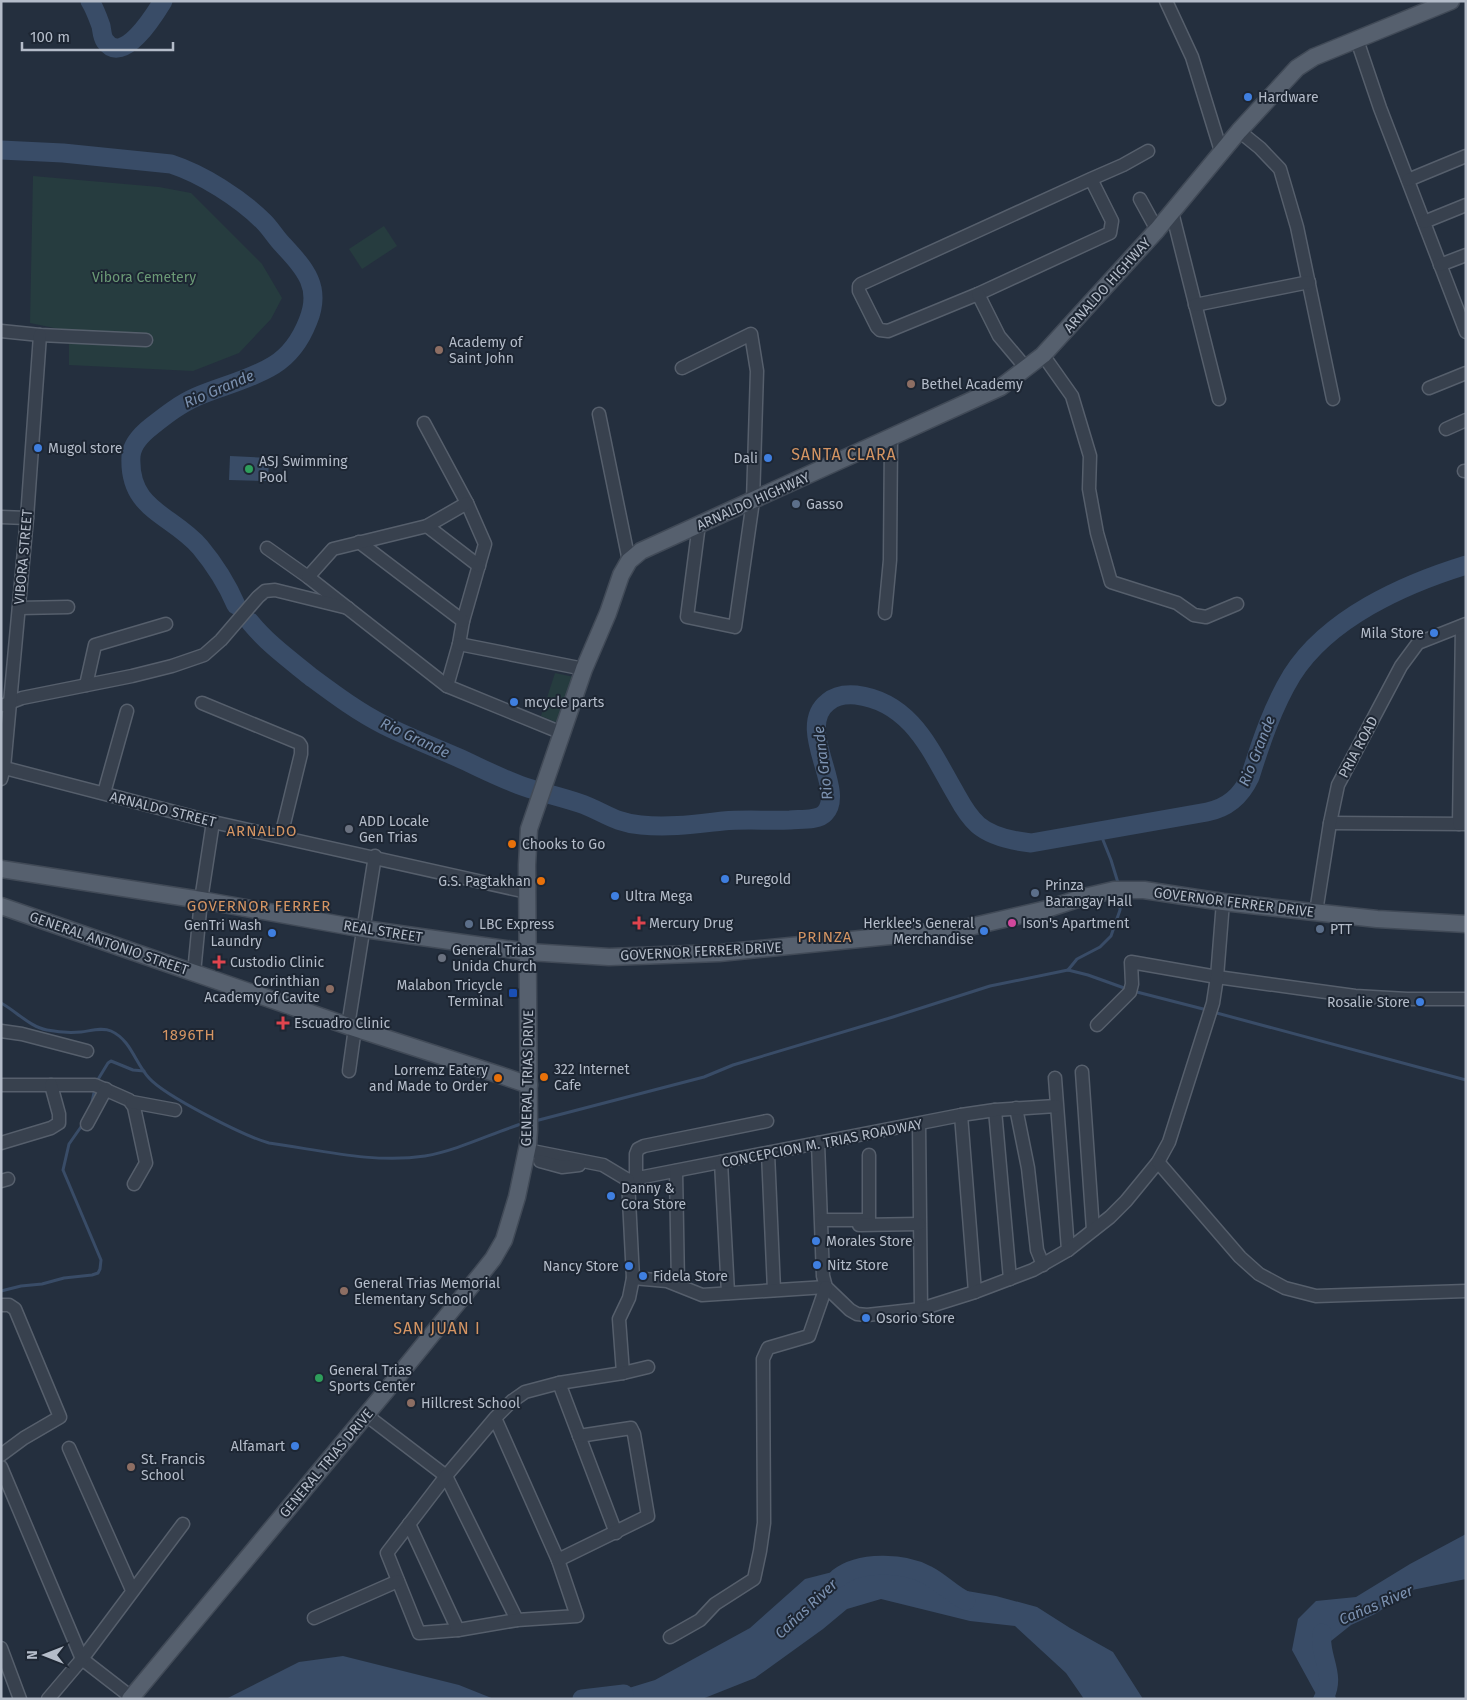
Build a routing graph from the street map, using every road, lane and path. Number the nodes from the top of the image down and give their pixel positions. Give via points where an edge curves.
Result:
1 (1166, 1) edge
2 (1451, 1) edge
3 (1357, 40) junction
4 (1239, 131) junction
5 (1148, 151) dead end
6 (1221, 151) junction
7 (1466, 156) edge
8 (1091, 179) junction
9 (1408, 180) junction
10 (1140, 199) dead end
11 (1466, 205) edge
12 (1172, 212) junction
13 (1424, 222) junction
14 (1157, 230) junction
15 (1466, 255) edge
16 (1440, 265) junction
17 (1308, 282) junction
18 (981, 292) junction
19 (1195, 305) junction
20 (1461, 306) edge
21 (1, 331) edge
22 (1466, 332) edge
23 (40, 335) junction
24 (146, 340) dead end
25 (1034, 362) junction
26 (682, 368) dead end
27 (1466, 373) edge
28 (1429, 388) dead end
29 (1219, 399) dead end
30 (1333, 399) dead end
31 (599, 414) dead end
32 (1466, 420) edge
33 (424, 423) dead end
34 (1446, 429) dead end
35 (891, 438) junction
36 (753, 501) junction
37 (467, 503) junction
38 (1, 517) edge
39 (27, 518) junction
40 (699, 524) junction
41 (427, 526) junction
42 (359, 542) junction
43 (267, 548) dead end
44 (630, 561) junction
45 (479, 566) junction
46 (308, 578) junction
47 (1238, 604) dead end
48 (19, 608) junction
49 (68, 608) dead end
50 (348, 608) junction
51 (885, 613) dead end
52 (463, 621) junction
53 (166, 624) dead end
54 (1464, 625) edge
55 (459, 644) junction
56 (584, 669) junction
57 (86, 685) junction
58 (448, 686) junction
59 (202, 703) dead end
60 (6, 704) edge
61 (127, 711) dead end
62 (562, 734) junction
63 (2, 771) edge
64 (104, 794) junction
65 (214, 822) junction
66 (1330, 822) junction
67 (1462, 824) edge
68 (281, 836) junction
69 (375, 856) junction
70 (1, 870) edge
71 (527, 892) junction
72 (201, 900) junction
73 (1223, 902) junction
74 (1, 906) edge
75 (1316, 912) junction
76 (1466, 924) edge
77 (364, 929) junction
78 (528, 952) junction
79 (194, 972) junction
80 (1217, 977) junction
81 (1466, 999) edge
82 (1097, 1025) dead end
83 (352, 1027) junction
84 (1, 1031) edge
85 (87, 1051) dead end
86 (349, 1072) dead end
87 (1082, 1072) dead end
88 (1055, 1078) dead end
89 (1, 1085) edge
90 (51, 1085) junction
91 (529, 1086) junction
92 (106, 1089) junction
93 (132, 1102) junction
94 (1056, 1106) junction
95 (1016, 1108) junction
96 (175, 1110) dead end
97 (995, 1110) junction
98 (962, 1115) junction
99 (767, 1120) dead end
100 (87, 1124) dead end
101 (919, 1124) junction
102 (1, 1143) edge
103 (818, 1143) junction
104 (526, 1153) junction
105 (768, 1153) junction
106 (869, 1155) dead end
107 (721, 1162) junction
108 (1158, 1162) junction
109 (676, 1171) junction
110 (632, 1180) junction
111 (134, 1184) dead end
112 (822, 1222) junction
113 (919, 1224) junction
114 (1094, 1230) junction
115 (1068, 1250) junction
116 (1043, 1265) junction
117 (633, 1278) junction
118 (1010, 1279) junction
119 (678, 1285) junction
120 (826, 1287) junction
121 (774, 1290) junction
122 (1466, 1291) edge
123 (975, 1292) junction
124 (728, 1293) junction
125 (1, 1305) edge
126 (921, 1309) junction
127 (648, 1367) dead end
128 (623, 1373) junction
129 (559, 1383) junction
130 (366, 1415) junction
131 (495, 1418) junction
132 (579, 1436) junction
133 (69, 1448) dead end
134 (1, 1455) edge
135 (1, 1467) edge
136 (446, 1476) junction
137 (4, 1482) edge
138 (183, 1524) dead end
139 (409, 1524) junction
140 (616, 1533) junction
141 (558, 1560) junction
142 (398, 1582) junction
143 (132, 1590) junction
144 (314, 1618) dead end
145 (517, 1620) junction
146 (458, 1630) junction
147 (670, 1637) dead end
148 (1, 1648) edge
149 (82, 1659) junction
150 (130, 1698) edge
151 (20, 1699) edge
152 (48, 1699) edge

1 - 6 street via 1192,57
2 - 3 main road, ARNALDO HIGHWAY
3 - 4 main road, ARNALDO HIGHWAY via 1314,57 1297,68
3 - 9 street
4 - 6 main road, ARNALDO HIGHWAY
4 - 17 street via 1280,169 1297,227
5 - 8 street
6 - 12 main road, ARNALDO HIGHWAY
7 - 9 street
8 - 18 street via 1112,221 1110,233
8 - 18 street via 861,284 859,288 877,327 883,331
9 - 13 street
10 - 14 street
11 - 13 street
12 - 14 main road, ARNALDO HIGHWAY
12 - 19 street
13 - 16 street
14 - 25 main road, ARNALDO HIGHWAY
15 - 16 street
16 - 20 street
17 - 19 street
17 - 30 street
18 - 25 street via 1003,334
19 - 29 street
20 - 22 street
21 - 23 street
23 - 24 street
23 - 39 street, VIBORA STREET
25 - 35 main road, ARNALDO HIGHWAY via 1001,387
25 - 47 street via 1072,396 1090,456 1089,489 1111,582 1177,603 1194,615 1206,617
26 - 36 street via 751,334 757,370
27 - 28 street
31 - 44 street
32 - 34 street
33 - 37 street
35 - 36 main road, ARNALDO HIGHWAY
35 - 51 street via 890,560
36 - 40 main road, ARNALDO HIGHWAY
36 - 40 street via 735,627 687,617
37 - 41 street
37 - 45 street via 485,544
38 - 39 street
39 - 48 street, VIBORA STREET
40 - 44 main road, ARNALDO HIGHWAY via 641,551
41 - 42 street
41 - 45 street
42 - 46 street via 333,549
42 - 52 street
43 - 46 street
44 - 56 main road, ARNALDO HIGHWAY via 621,575
45 - 52 street
46 - 50 street
48 - 49 street
48 - 60 street, VIBORA STREET
50 - 57 street via 275,590 265,591 204,655 172,666
50 - 58 street
52 - 55 street
53 - 57 street via 95,645
54 - 66 street, PRIA ROAD via 1418,643 1401,666 1338,785
54 - 67 street
55 - 56 street
55 - 58 street
56 - 62 main road, ARNALDO HIGHWAY
57 - 60 street
58 - 62 street
59 - 68 street via 301,746
60 - 63 street, VIBORA STREET
61 - 64 street
62 - 71 main road, ARNALDO HIGHWAY via 529,829
63 - 64 street, ARNALDO STREET
64 - 65 street, ARNALDO STREET
65 - 68 street, ARNALDO STREET
65 - 72 street
66 - 67 street
66 - 75 street, PRIA ROAD
68 - 69 street, ARNALDO STREET
69 - 71 street, ARNALDO STREET
69 - 77 street
70 - 72 main road, REAL STREET
71 - 78 main road, ARNALDO HIGHWAY
72 - 77 main road, REAL STREET
72 - 79 street
73 - 75 main road, GOVERNOR FERRER DRIVE
73 - 78 main road, GOVERNOR FERRER DRIVE via 1144,890 1114,890 961,929 914,935 720,953 609,957
73 - 80 street
74 - 79 main road, GENERAL ANTONIO STREET
75 - 76 main road, GOVERNOR FERRER DRIVE
77 - 78 main road, REAL STREET
77 - 83 street
78 - 91 main road, GENERAL TRIAS DRIVE
79 - 83 main road, GENERAL ANTONIO STREET
80 - 81 street via 1355,996
80 - 82 street via 1131,962 1131,988
80 - 108 street via 1208,1020 1169,1142
83 - 86 street
83 - 91 main road, GENERAL ANTONIO STREET
84 - 85 street
87 - 114 street
88 - 94 street
89 - 90 street
90 - 92 street via 89,1084
90 - 102 street via 59,1124
91 - 104 main road, GENERAL TRIAS DRIVE
92 - 93 street
92 - 100 street
93 - 96 street
93 - 111 street via 146,1163
94 - 95 street, CONCEPCION M. TRIAS ROADWAY
94 - 115 street
95 - 97 street, CONCEPCION M. TRIAS ROADWAY
95 - 116 street via 1028,1168 1037,1250
97 - 98 street, CONCEPCION M. TRIAS ROADWAY
97 - 118 street
98 - 101 street, CONCEPCION M. TRIAS ROADWAY
98 - 123 street
99 - 110 street via 644,1146 636,1154
101 - 103 street, CONCEPCION M. TRIAS ROADWAY
101 - 113 street
103 - 105 street, CONCEPCION M. TRIAS ROADWAY
103 - 112 street
104 - 110 street via 562,1166 603,1165
104 - 130 main road, GENERAL TRIAS DRIVE via 504,1240 493,1259
105 - 107 street, CONCEPCION M. TRIAS ROADWAY
105 - 121 street
106 - 112 street via 869,1220
107 - 109 street, CONCEPCION M. TRIAS ROADWAY
107 - 124 street
108 - 114 street via 1126,1201
108 - 122 street via 1240,1257 1258,1274 1285,1288 1316,1296
109 - 110 street, CONCEPCION M. TRIAS ROADWAY
109 - 119 street
110 - 117 street
112 - 113 street
112 - 120 street
113 - 126 street
114 - 115 street
115 - 116 street
116 - 118 street
117 - 119 street
117 - 128 street via 629,1298 619,1319
118 - 123 street
119 - 124 street via 702,1295
120 - 121 street
120 - 126 street via 857,1314
120 - 147 street via 809,1336 768,1348 763,1359 764,1523 754,1578 715,1604 700,1620
121 - 124 street
123 - 126 street
125 - 134 street via 15,1309 60,1417
127 - 128 street
128 - 129 street
129 - 131 street via 526,1392
129 - 132 street
130 - 136 street
130 - 150 main road, GENERAL TRIAS DRIVE
131 - 136 street
131 - 141 street
132 - 140 street
132 - 140 street via 626,1427 631,1428 634,1434 648,1516
133 - 143 street
135 - 137 street
136 - 139 street
136 - 145 street
137 - 149 street
138 - 143 street
139 - 142 street via 387,1553
139 - 146 street
140 - 141 street
141 - 145 street via 577,1616
142 - 144 street
142 - 146 street via 419,1633
143 - 149 street
145 - 146 street
148 - 151 street
149 - 150 street
149 - 152 street

